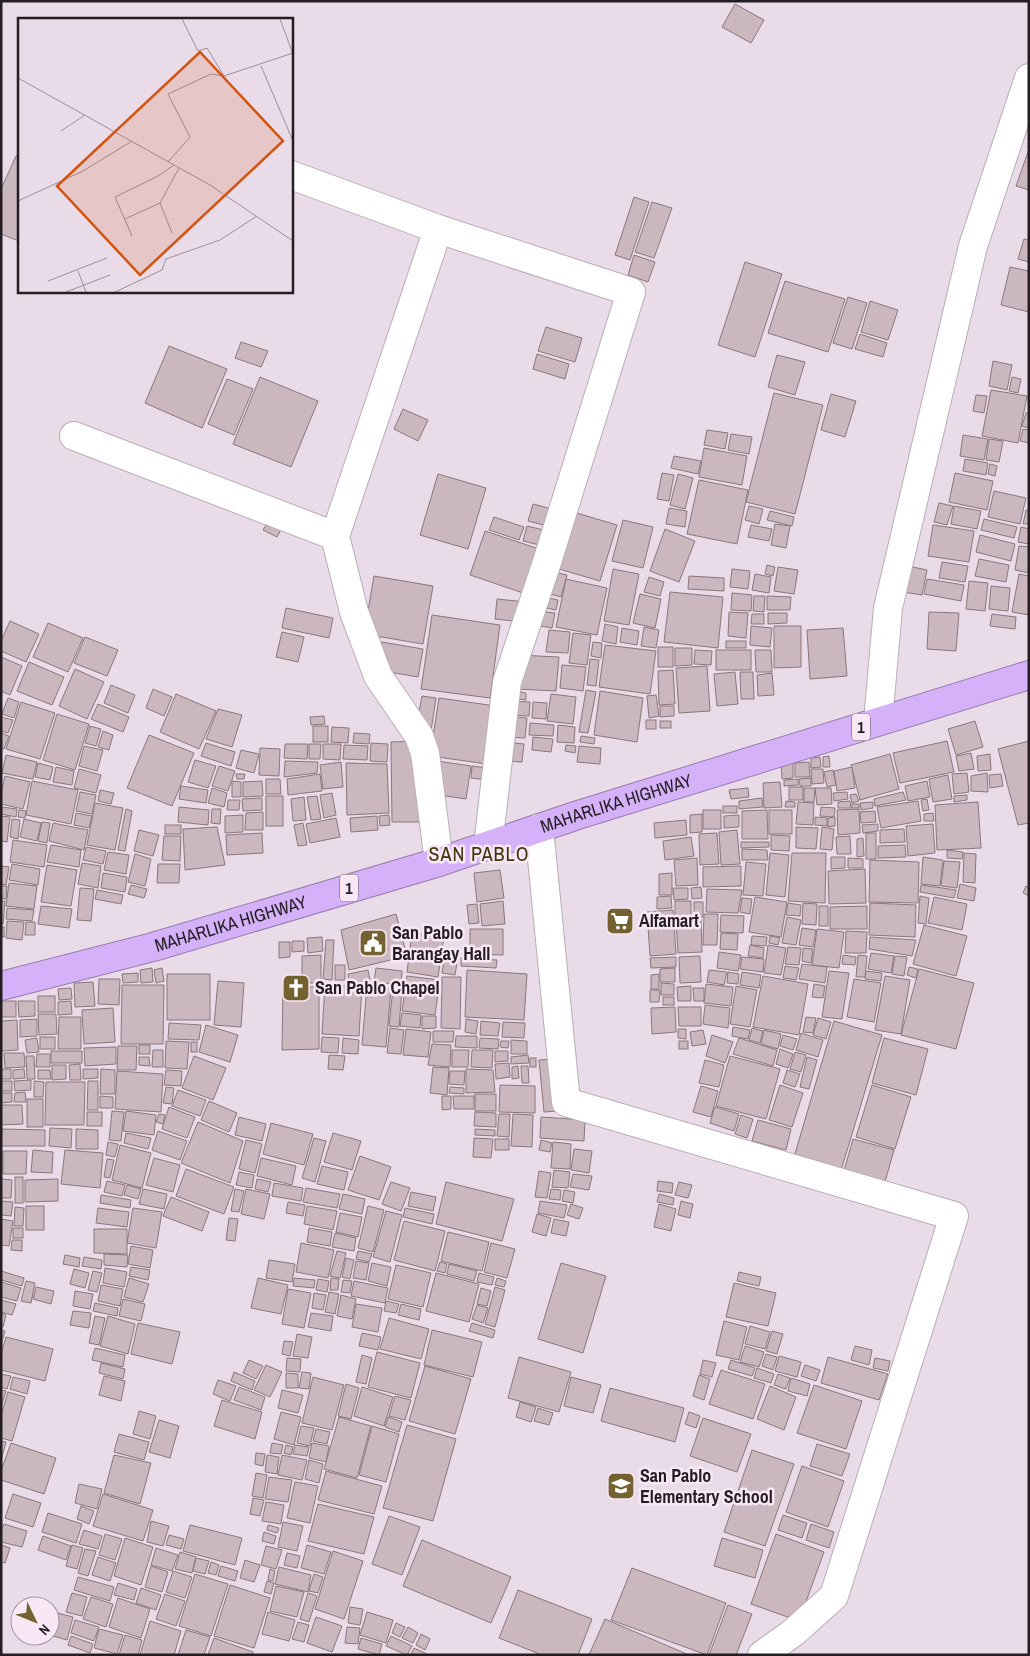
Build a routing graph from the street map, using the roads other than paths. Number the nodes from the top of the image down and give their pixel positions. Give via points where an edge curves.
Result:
1 (1029, 78) edge
2 (292, 175) edge
3 (438, 229) junction
4 (74, 436) dead end
5 (334, 536) junction
6 (1029, 674) edge
7 (878, 721) junction
8 (539, 828) junction
9 (488, 846) junction
10 (439, 862) junction
11 (1, 986) edge
12 (762, 1655) edge

1 - 7 street via 968,265 888,608
2 - 3 street
3 - 5 street
3 - 9 street via 631,292 508,682
4 - 5 street
5 - 10 street via 354,612 378,676 419,736 425,753
6 - 7 highway, MAHARLIKA HIGHWAY / 1
7 - 8 highway, MAHARLIKA HIGHWAY / 1
8 - 9 highway, MAHARLIKA HIGHWAY / 1
8 - 12 street via 566,1102 954,1216 834,1596
9 - 10 highway, MAHARLIKA HIGHWAY / 1
10 - 11 highway, MAHARLIKA HIGHWAY / 1 via 153,947

